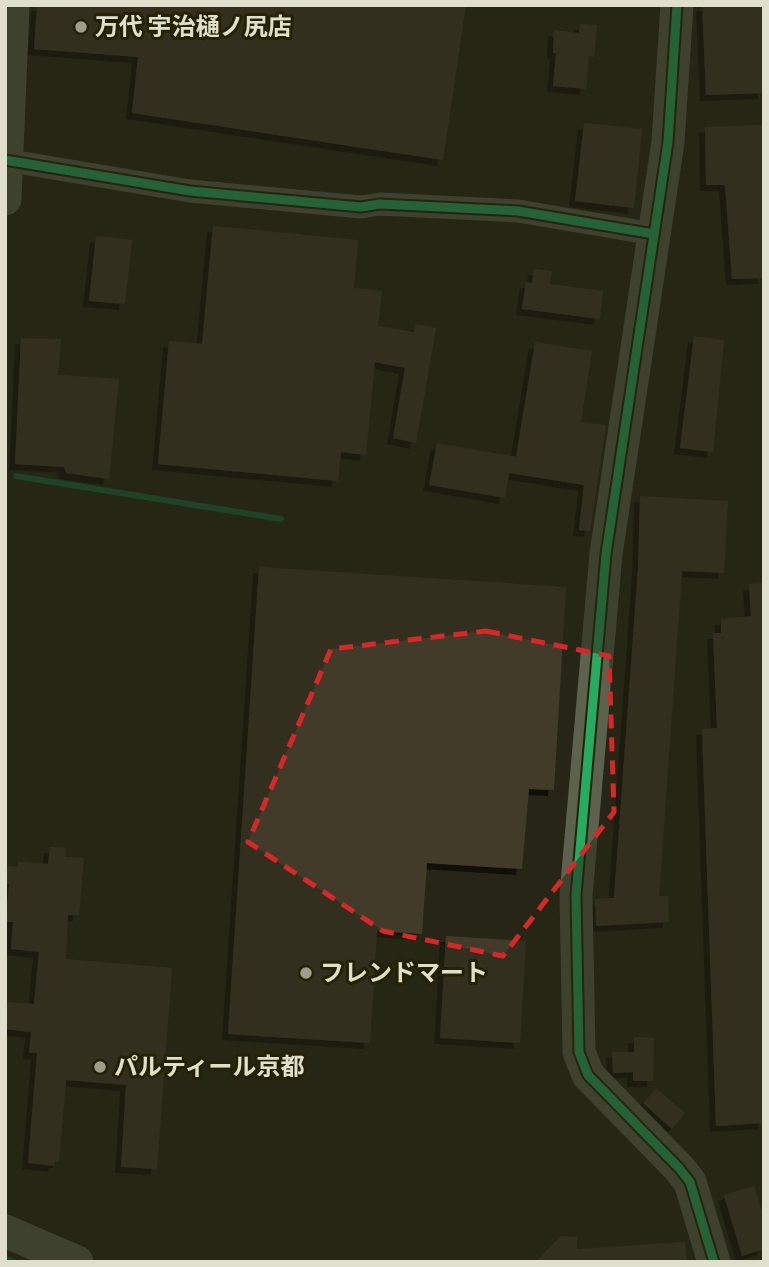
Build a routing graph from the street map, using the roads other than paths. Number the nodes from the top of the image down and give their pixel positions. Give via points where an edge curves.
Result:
1 (13, 5) edge
2 (677, 5) edge
3 (7, 160) edge
4 (5, 199) edge
5 (654, 234) junction
6 (5, 1231) edge
7 (77, 1262) edge
8 (713, 1262) edge

1 - 3 street
2 - 5 street via 668,142
3 - 4 street
3 - 5 street via 190,191 361,207 518,211
5 - 8 street via 606,554 576,895 579,1052 588,1075 690,1182
6 - 7 street

